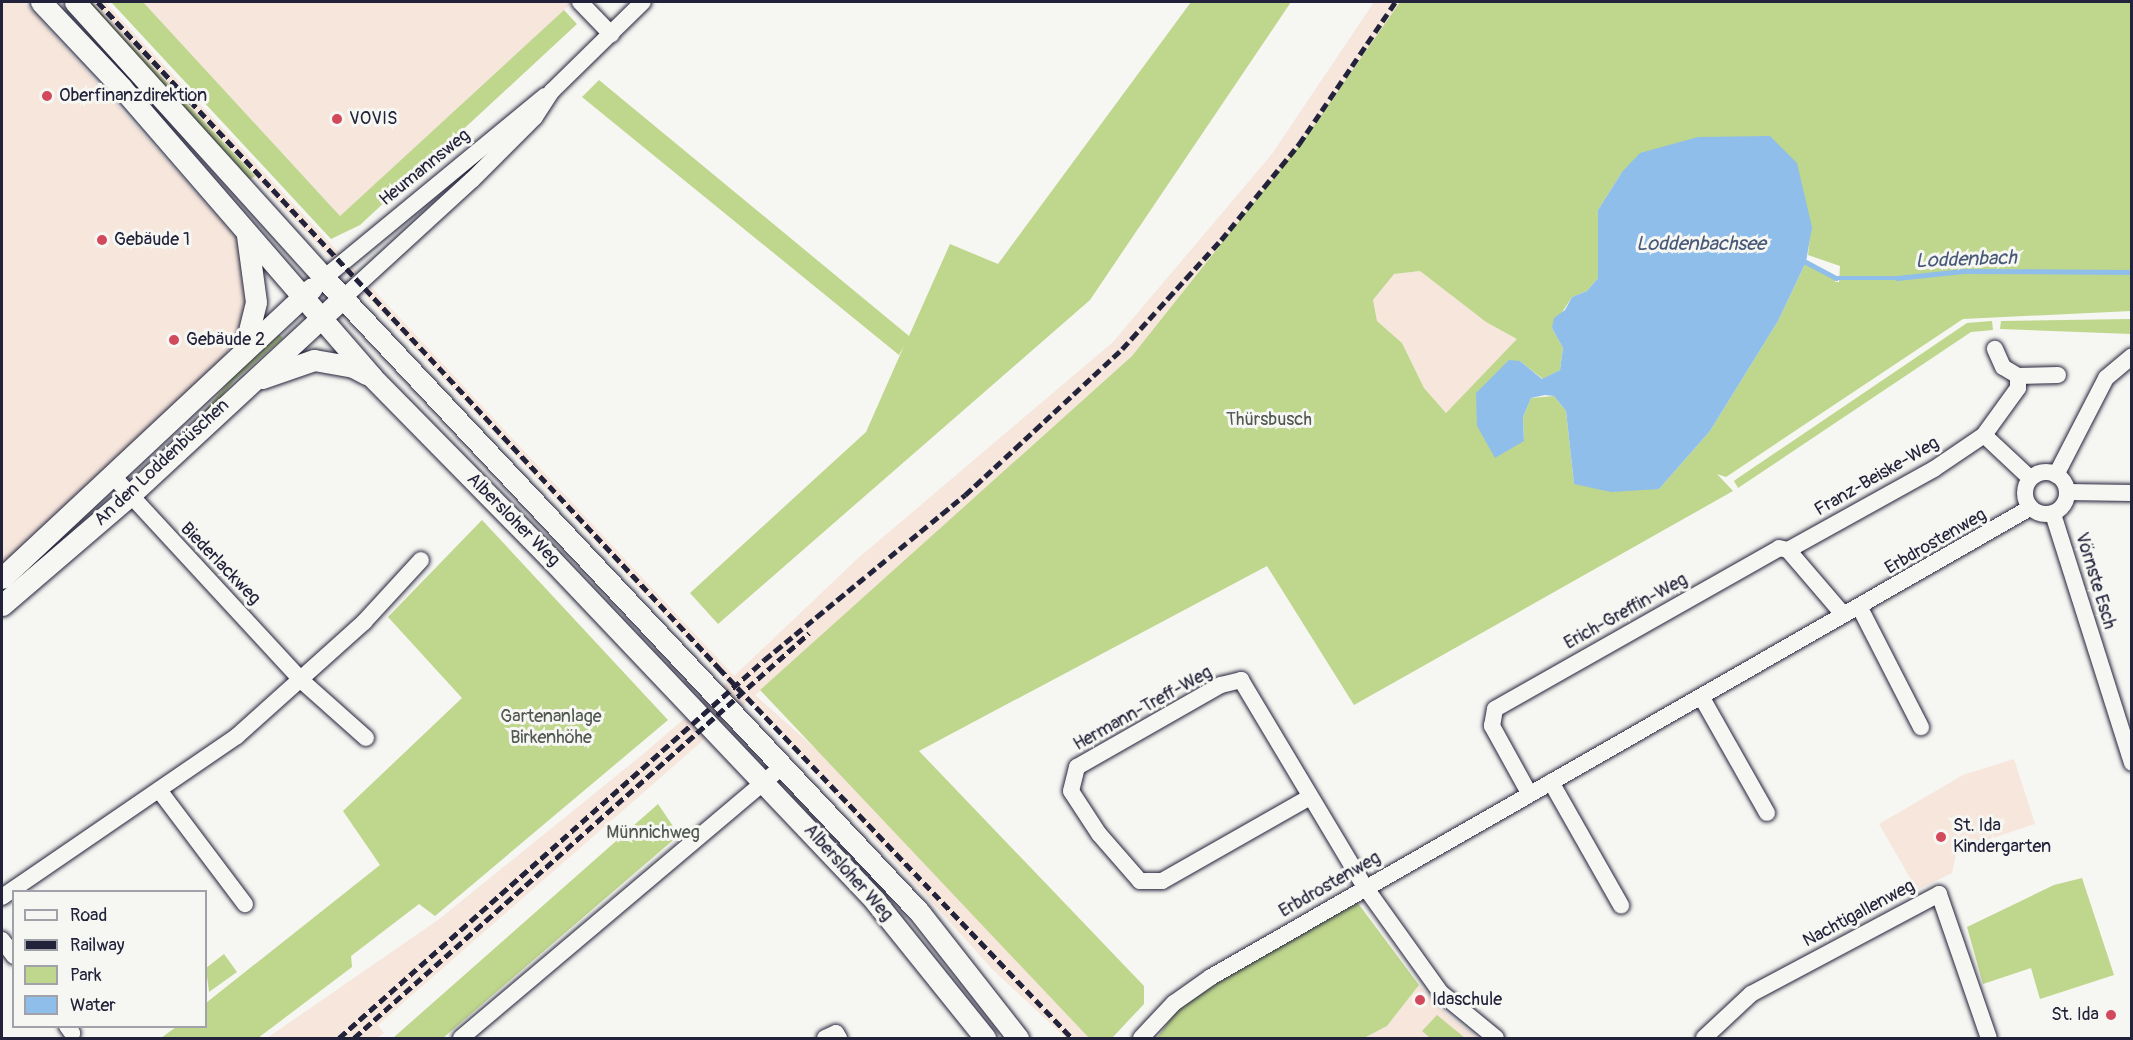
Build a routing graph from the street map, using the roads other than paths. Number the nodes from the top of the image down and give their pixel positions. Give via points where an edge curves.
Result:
1 (42, 2) edge
2 (75, 2) edge
3 (580, 2) edge
4 (643, 2) edge
5 (611, 34) junction
6 (552, 91) junction
7 (247, 234) junction
8 (324, 278) junction
9 (303, 297) junction
10 (344, 298) junction
11 (321, 318) junction
12 (1995, 349) dead end
13 (243, 355) junction
14 (2132, 356) edge
15 (2058, 375) dead end
16 (2018, 376) junction
17 (372, 377) junction
18 (246, 386) junction
19 (1984, 435) junction
20 (2056, 474) junction
21 (112, 476) junction
22 (2030, 478) junction
23 (2067, 492) junction
24 (2132, 493) edge
25 (129, 496) junction
26 (2030, 508) junction
27 (2053, 514) junction
28 (1788, 550) junction
29 (421, 560) dead end
30 (2, 578) edge
31 (2, 605) edge
32 (1860, 608) junction
33 (1842, 613) junction
34 (301, 680) junction
35 (1702, 698) junction
36 (1921, 727) dead end
37 (366, 738) dead end
38 (2132, 763) edge
39 (784, 765) junction
40 (765, 782) junction
41 (1551, 782) junction
42 (159, 790) junction
43 (1529, 793) junction
44 (1310, 797) junction
45 (1767, 813) dead end
46 (1365, 887) junction
47 (12, 890) edge
48 (245, 904) dead end
49 (1622, 905) dead end
50 (2, 940) edge
51 (12, 953) edge
52 (461, 1038) edge
53 (825, 1038) edge
54 (839, 1038) edge
55 (985, 1038) edge
56 (1018, 1038) edge
57 (1141, 1038) edge
58 (1496, 1038) edge
59 (1704, 1038) edge
60 (1989, 1038) edge

1 - 7 main road, Albersloher Weg
2 - 8 main road, Albersloher Weg
3 - 5 street
4 - 5 street, Heumannsweg
5 - 6 street, Heumannsweg
6 - 8 street, Heumannsweg via 530,105
6 - 10 street, Heumannsweg via 535,117 480,172
7 - 9 main road, Albersloher Weg
7 - 13 main road via 256,302
8 - 9 main road, An den Loddenbüschen
8 - 10 main road, Albersloher Weg
9 - 11 main road, Albersloher Weg
9 - 13 main road, An den Loddenbüschen
10 - 11 main road, An den Loddenbüschen
10 - 39 main road, Albersloher Weg
11 - 17 main road, Albersloher Weg
11 - 18 main road, An den Loddenbüschen
12 - 16 street via 2003,367
13 - 21 main road, An den Loddenbüschen
14 - 20 street via 2106,378
15 - 16 street
16 - 19 street, Franz-Beiske-Weg via 2018,388
17 - 18 main road via 352,367 314,360 293,364
17 - 40 main road, Albersloher Weg
18 - 25 main road, An den Loddenbüschen
19 - 22 street
19 - 28 street, Franz-Beiske-Weg via 1934,469
20 - 22 street via 2038,473
20 - 23 street
21 - 25 street, Biederlackweg
21 - 30 main road, An den Loddenbüschen
22 - 26 street via 2024,493
23 - 24 street
23 - 27 street via 2066,501
25 - 31 main road, An den Loddenbüschen
25 - 34 street, Biederlackweg
26 - 27 street via 2037,513
26 - 32 street, Erbdrostenweg
27 - 38 street, Vörnste Esch
28 - 33 street
28 - 43 street, Erich-Greffin-Weg via 1779,548 1495,709 1492,726
29 - 34 street via 364,622
32 - 33 street, Erbdrostenweg
32 - 36 street
33 - 35 street, Erbdrostenweg
34 - 37 street, Biederlackweg
34 - 42 street via 237,736
35 - 41 street, Erbdrostenweg
35 - 45 street
39 - 40 street
39 - 56 main road, Albersloher Weg via 920,913
40 - 52 street
40 - 55 main road, Albersloher Weg via 875,901
41 - 43 street, Erbdrostenweg
41 - 49 street
42 - 47 street
42 - 48 street
43 - 46 street, Erbdrostenweg
44 - 44 street, Hermann-Treff-Weg via 1162,881 1140,881 1099,834 1071,791 1077,767 1221,685 1241,680
44 - 46 street, Hermann-Treff-Weg
46 - 57 street, Erbdrostenweg via 1211,977 1174,1003
46 - 58 street, Hermann-Treff-Weg via 1441,993
50 - 51 street
53 - 54 street via 836,1033
59 - 60 street, Nachtigallenweg via 1752,994 1939,894

